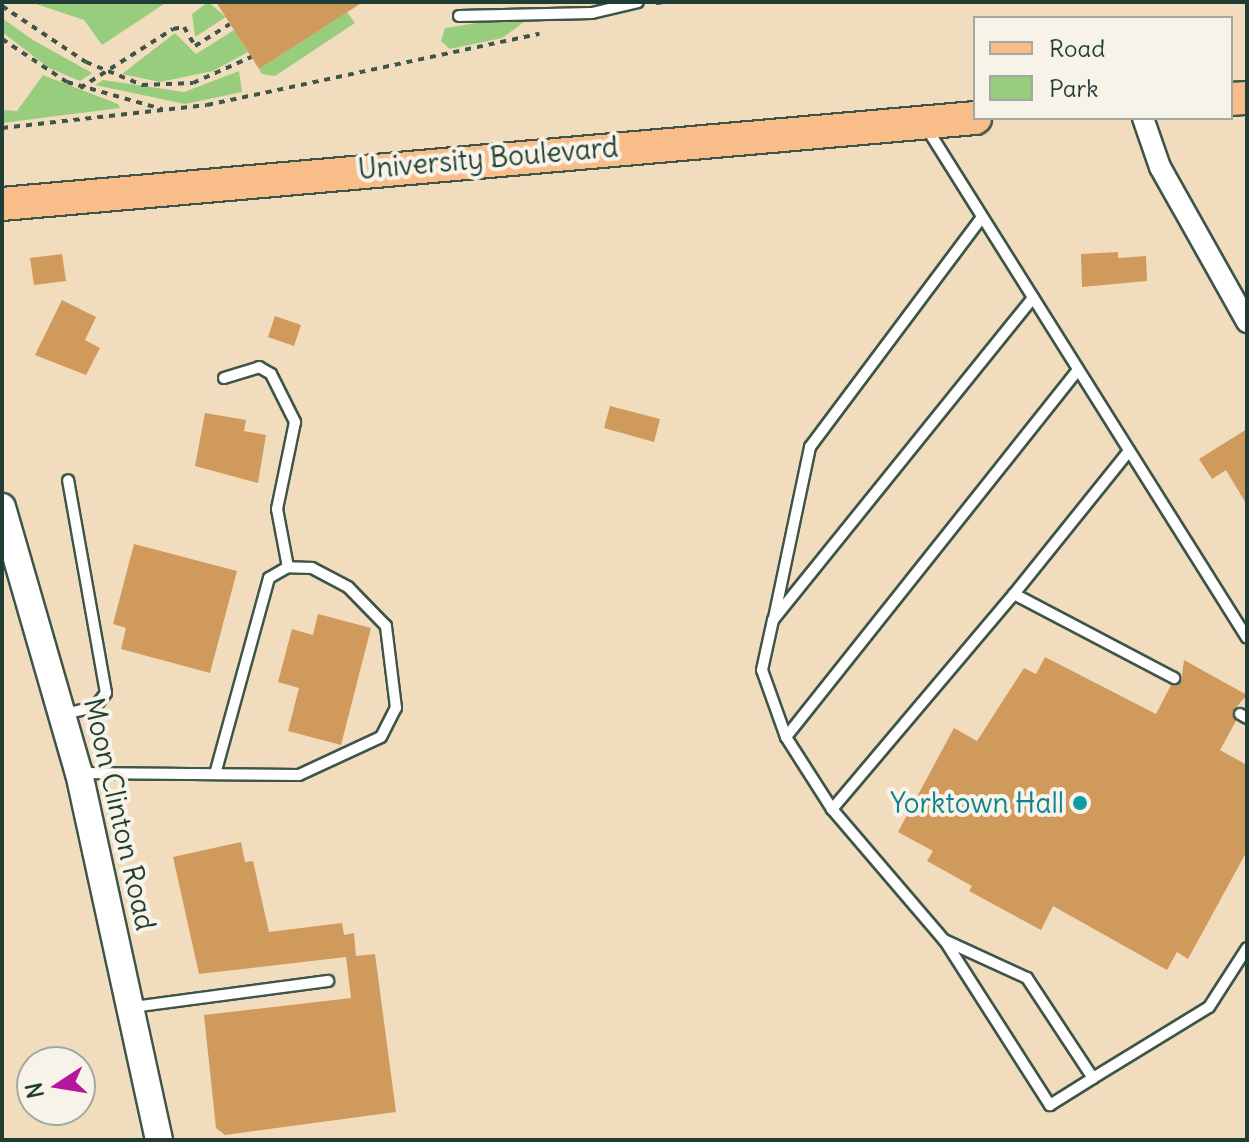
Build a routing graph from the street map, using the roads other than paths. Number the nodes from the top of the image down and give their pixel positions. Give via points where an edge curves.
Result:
1 (638, 2) edge
2 (459, 16) dead end
3 (973, 118) edge
4 (1144, 120) edge
5 (922, 122) junction
6 (2, 204) edge
7 (982, 217) junction
8 (1033, 298) junction
9 (1247, 322) edge
10 (1078, 370) junction
11 (224, 378) dead end
12 (1129, 451) junction
13 (68, 480) dead end
14 (2, 507) edge
15 (288, 567) junction
16 (1014, 594) junction
17 (773, 620) junction
18 (1247, 638) edge
19 (1174, 678) dead end
20 (64, 714) junction
21 (786, 737) junction
22 (79, 773) junction
23 (215, 774) junction
24 (832, 809) junction
25 (944, 940) junction
26 (1247, 948) edge
27 (328, 981) dead end
28 (133, 1007) junction
29 (1093, 1078) junction
30 (159, 1140) edge

1 - 2 lane via 592,13
3 - 5 main road, University Boulevard
4 - 9 street via 1160,167
5 - 6 main road, University Boulevard
5 - 7 lane
7 - 8 lane
7 - 17 lane via 810,447
8 - 10 lane
8 - 17 lane
10 - 12 lane
10 - 21 lane
11 - 15 lane via 250,367 271,374 295,422 277,509
12 - 16 lane
12 - 18 lane
13 - 20 lane via 106,693 95,707
14 - 20 street, Moon Clinton Road
15 - 23 lane via 269,578
15 - 23 lane via 312,568 348,587 386,626 396,708 381,737 299,775
16 - 19 lane
16 - 24 lane
17 - 21 lane via 762,670
20 - 22 street, Moon Clinton Road
21 - 24 lane
22 - 23 lane
22 - 28 street, Moon Clinton Road
24 - 25 lane
25 - 29 lane via 1027,978
25 - 29 lane via 1050,1105
26 - 29 lane via 1209,1007
27 - 28 lane
28 - 30 street, Moon Clinton Road

